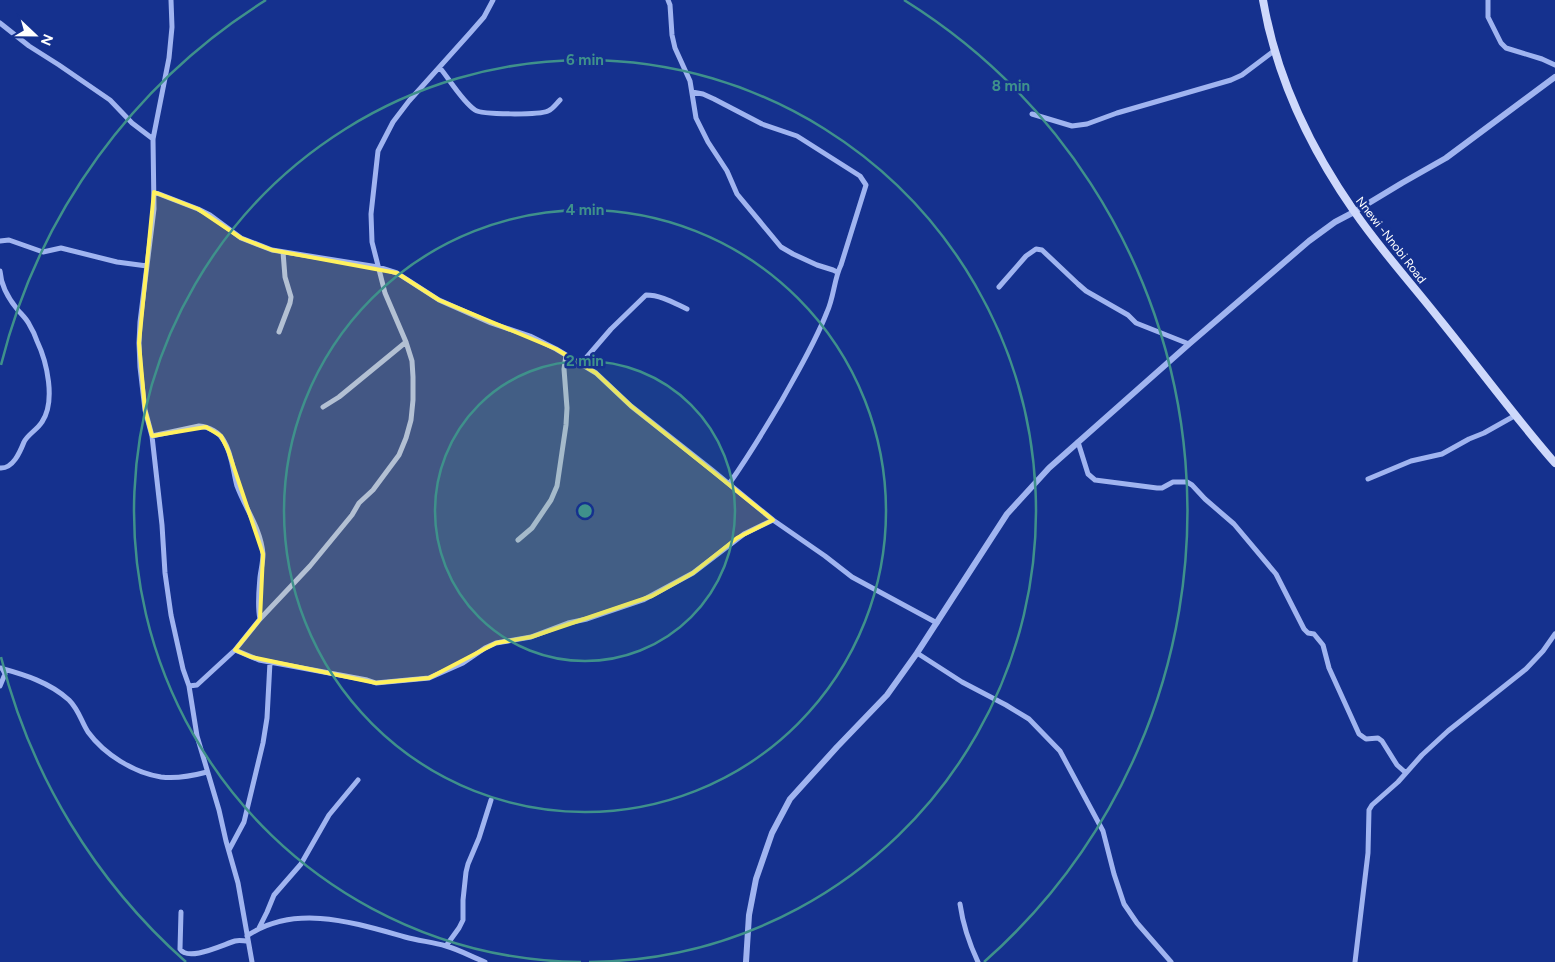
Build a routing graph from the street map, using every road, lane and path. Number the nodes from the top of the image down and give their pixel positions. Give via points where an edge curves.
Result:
1 (171, 0) edge
2 (492, 0) edge
3 (668, 0) edge
4 (1263, 0) edge
5 (1488, 0) edge
6 (0, 23) edge
7 (1275, 50) junction
8 (1555, 65) edge
9 (440, 68) junction
10 (1555, 77) edge
11 (692, 92) junction
12 (560, 100) dead end
13 (1032, 114) dead end
14 (153, 139) junction
15 (154, 192) junction
16 (1354, 212) junction
17 (0, 241) edge
18 (282, 252) junction
19 (147, 266) junction
20 (378, 267) junction
21 (0, 271) edge
22 (837, 272) junction
23 (999, 287) dead end
24 (687, 309) dead end
25 (279, 332) dead end
26 (406, 342) junction
27 (1189, 344) junction
28 (566, 355) junction
29 (579, 362) junction
30 (323, 407) dead end
31 (1516, 415) junction
32 (152, 436) junction
33 (1078, 442) junction
34 (1555, 463) edge
35 (0, 468) edge
36 (1368, 479) dead end
37 (729, 484) junction
38 (772, 520) junction
39 (518, 540) dead end
40 (260, 619) junction
41 (937, 623) junction
42 (1555, 634) edge
43 (235, 650) junction
44 (918, 653) junction
45 (270, 662) junction
46 (1, 668) edge
47 (0, 686) edge
48 (189, 686) junction
49 (207, 772) junction
50 (1406, 773) junction
51 (358, 780) dead end
52 (491, 800) dead end
53 (228, 850) junction
54 (960, 904) dead end
55 (182, 912) dead end
56 (259, 928) junction
57 (247, 938) junction
58 (446, 946) junction
59 (252, 962) edge
60 (485, 962) edge
61 (746, 962) edge
62 (978, 962) edge
63 (1171, 962) edge
64 (1355, 962) edge

1 - 14 street via 169,58
2 - 9 street via 484,17
3 - 11 street via 675,48
4 - 7 main road, Nnewi -Nnobi Road
5 - 8 street via 1488,17 1506,48
6 - 14 street via 110,100
7 - 13 street via 1242,76 1087,124 1072,126
7 - 16 main road, Nnewi -Nnobi Road via 1297,112
9 - 12 street via 479,112 547,112
9 - 20 street via 393,122 378,151 371,230
10 - 16 street via 1446,158
11 - 22 street via 700,129 745,205 781,246
11 - 22 street via 797,136 863,180 866,186
14 - 15 street
15 - 18 street via 210,215 241,238
15 - 19 street
16 - 27 street via 1309,241
16 - 31 main road, Nnewi -Nnobi Road
17 - 19 street via 8,240 43,252 61,248
18 - 20 street
18 - 25 street via 291,297
19 - 32 street via 139,342 145,410
20 - 26 street via 385,293
20 - 28 street via 397,273 439,300 530,336
21 - 35 street via 6,292 29,323 44,356 48,395 43,422 25,440 14,461
22 - 37 street via 828,310 802,364
23 - 27 street via 1026,256 1036,249 1042,250 1086,291 1136,323
24 - 29 street via 661,297 646,295
26 - 30 street
26 - 40 street via 412,361 413,400 399,454 310,566
27 - 33 street
28 - 29 street
28 - 39 street via 566,425 557,486 532,528
29 - 37 street
31 - 34 main road, Nnewi -Nnobi Road
31 - 36 street via 1442,454 1411,461
32 - 40 street via 199,426 214,431 224,441 238,488 262,544
32 - 48 street via 171,615
33 - 41 street via 1048,468 1007,514
33 - 50 street via 1088,474 1095,480 1157,488 1173,482 1187,482 1234,524 1276,574 1304,628 1323,645 1329,668 1359,734 1366,739 1382,741
37 - 38 street
38 - 41 street via 852,577
38 - 45 street via 737,538 693,573 652,596 536,636 496,643 429,678 376,683
40 - 43 street
41 - 44 street
42 - 50 street via 1526,669 1448,730
43 - 45 street
43 - 48 street via 197,684
44 - 61 street via 887,695 790,799 772,833 756,879 749,915
44 - 63 street via 1029,719 1060,751 1103,832 1124,904
45 - 53 street via 263,743 244,822
46 - 47 street via 5,674
46 - 49 street via 44,682 70,700 87,731 101,748 129,766 171,778
48 - 49 street
49 - 53 street
50 - 64 street via 1369,810 1368,853
51 - 56 street via 329,815 301,864 274,895
52 - 58 street via 466,872 463,920
53 - 57 street via 238,883
54 - 62 street via 968,940
55 - 57 street via 180,949 185,957 208,954
56 - 57 street
56 - 58 street via 281,921 327,918
57 - 59 street
58 - 60 street

